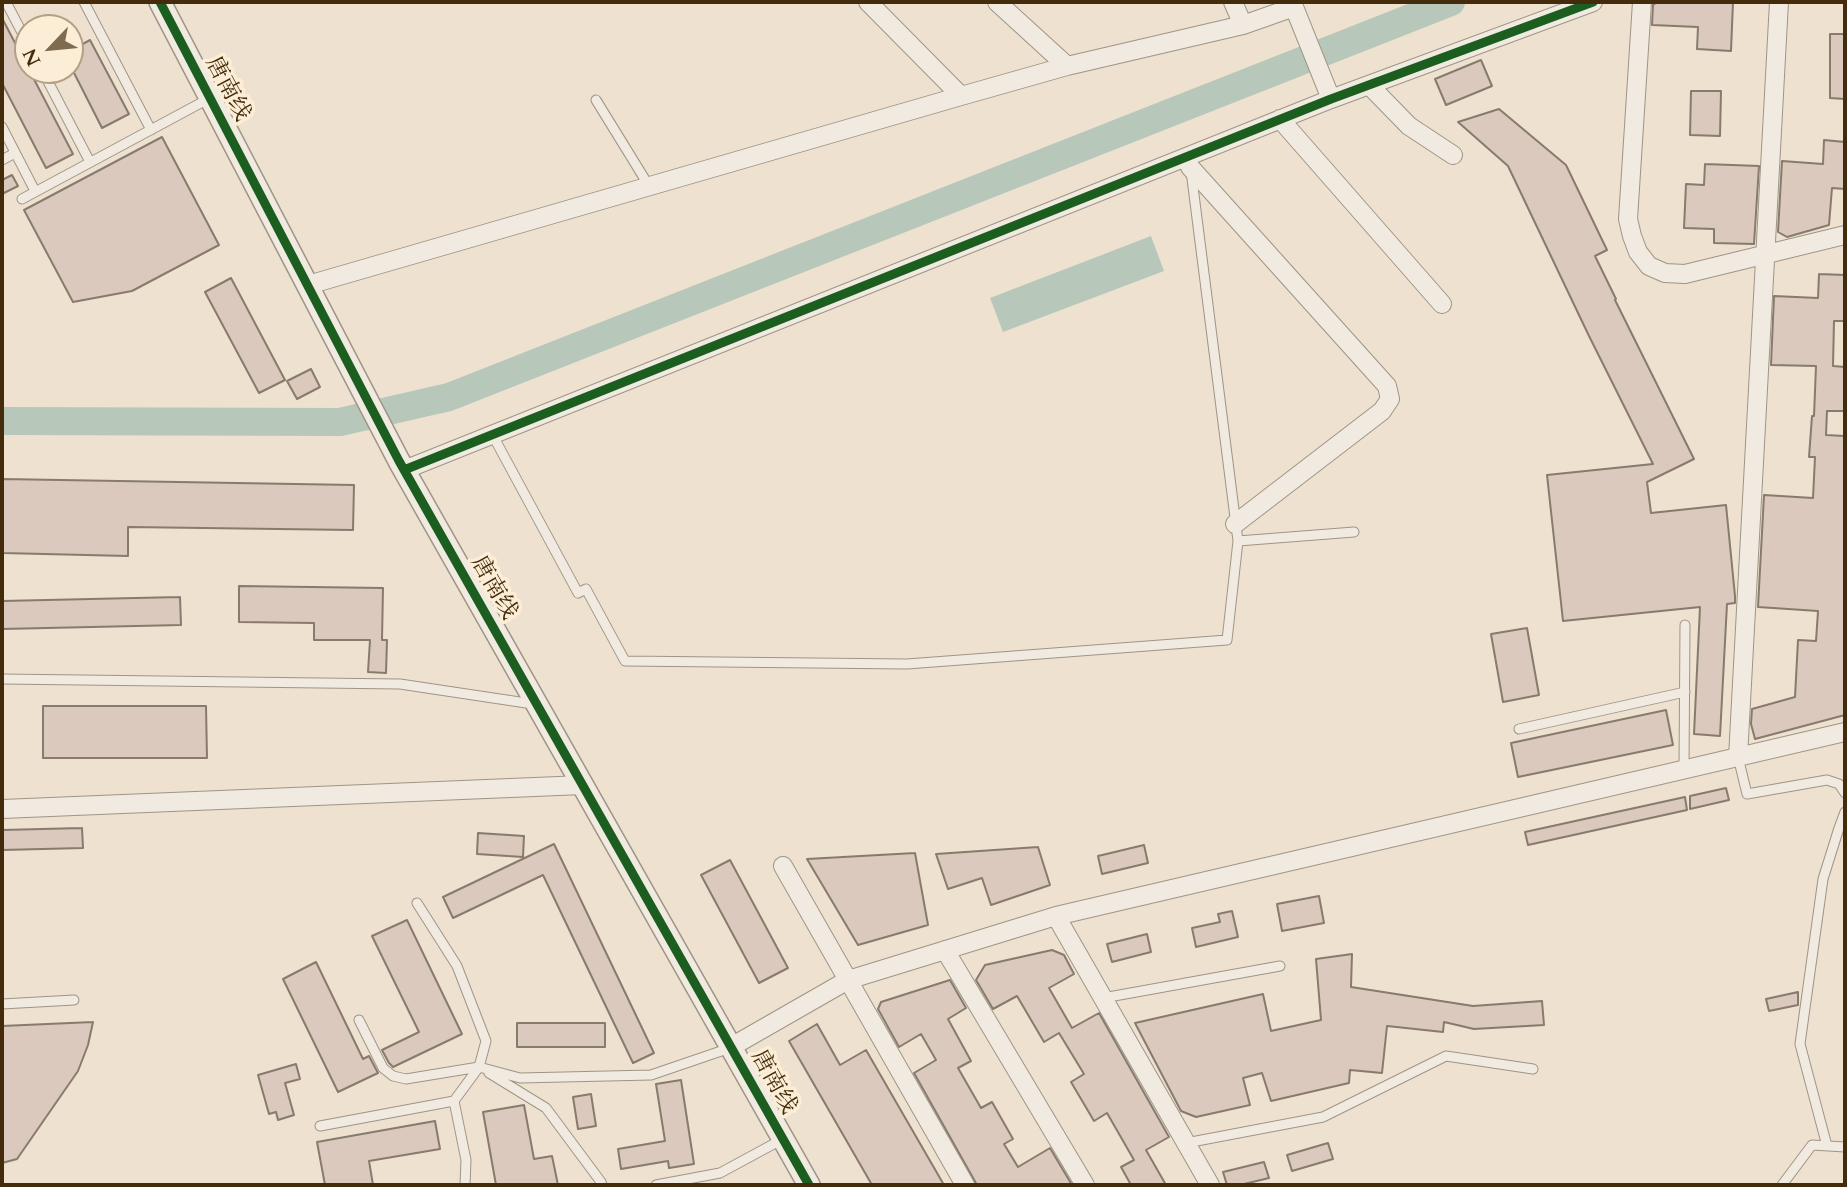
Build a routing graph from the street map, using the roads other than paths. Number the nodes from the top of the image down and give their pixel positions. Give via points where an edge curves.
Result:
1 (83, 2) edge
2 (160, 2) edge
3 (868, 2) edge
4 (997, 2) edge
5 (1233, 2) edge
6 (1593, 2) edge
7 (1642, 2) edge
8 (1779, 2) edge
9 (1293, 4) edge
10 (1243, 26) junction
11 (1067, 66) junction
12 (49, 84) edge
13 (1369, 85) junction
14 (961, 96) junction
15 (210, 98) junction
16 (1331, 99) junction
17 (596, 100) dead end
18 (1280, 119) junction
19 (2, 127) edge
20 (151, 130) junction
21 (15, 153) junction
22 (1453, 155) dead end
23 (2, 160) edge
24 (1189, 161) junction
25 (90, 162) junction
26 (649, 186) junction
27 (36, 191) junction
28 (22, 198) dead end
29 (1845, 235) edge
30 (1765, 254) junction
31 (308, 285) junction
32 (1442, 304) dead end
33 (492, 434) junction
34 (401, 465) junction
35 (1237, 532) junction
36 (1354, 533) dead end
37 (1685, 625) dead end
38 (2, 679) edge
39 (1685, 692) junction
40 (538, 705) junction
41 (1519, 729) dead end
42 (1845, 732) edge
43 (1738, 757) junction
44 (1684, 769) junction
45 (583, 785) junction
46 (1845, 793) edge
47 (2, 808) edge
48 (1845, 812) edge
49 (783, 866) dead end
50 (417, 903) dead end
51 (1056, 916) junction
52 (945, 950) junction
53 (1280, 966) dead end
54 (848, 980) junction
55 (1103, 998) junction
56 (74, 999) dead end
57 (2, 1004) edge
58 (359, 1020) dead end
59 (731, 1047) junction
60 (479, 1067) junction
61 (1533, 1069) dead end
62 (454, 1101) junction
63 (320, 1126) dead end
64 (783, 1139) junction
65 (1186, 1143) junction
66 (1827, 1146) junction
67 (1845, 1147) edge
68 (466, 1185) edge
69 (602, 1185) edge
70 (656, 1185) edge
71 (809, 1185) edge
72 (965, 1185) edge
73 (1084, 1185) edge
74 (1210, 1185) edge
75 (1782, 1185) edge

1 - 20 lane
2 - 15 street, 唐南线
3 - 14 street
4 - 11 street
5 - 10 street
6 - 13 street
7 - 30 street via 1628,219 1638,252 1649,266 1685,274
8 - 30 street
9 - 10 street
9 - 16 street
10 - 11 street
11 - 14 street
12 - 25 lane
13 - 16 street
13 - 22 street via 1409,126
14 - 26 street
15 - 20 lane
15 - 31 street, 唐南线
16 - 18 street
17 - 26 lane
18 - 24 street
18 - 32 street
19 - 21 lane
20 - 25 lane
21 - 23 lane
21 - 27 lane
24 - 33 street
24 - 35 lane
24 - 35 street via 1387,386 1390,399 1382,411
25 - 27 lane
26 - 31 street
27 - 28 lane
29 - 30 street
30 - 43 street
31 - 34 street, 唐南线
33 - 34 street
33 - 35 lane via 578,593 586,589 625,660 906,664 1227,640
34 - 40 street, 唐南线
35 - 36 lane
37 - 39 lane
38 - 40 lane via 400,684
39 - 41 lane
39 - 44 lane
40 - 45 street, 唐南线
42 - 43 street
43 - 44 street
43 - 46 lane via 1747,794 1827,780 1839,784
44 - 51 street
45 - 47 street
45 - 59 street, 唐南线
48 - 66 lane via 1823,879 1800,1044
49 - 54 street
50 - 60 lane via 457,966 486,1041
51 - 52 street
51 - 55 street
52 - 54 street
52 - 73 street
53 - 55 lane
54 - 59 street
54 - 72 street
55 - 65 street
56 - 57 lane
58 - 60 lane via 383,1068 393,1076 406,1079
59 - 60 lane via 651,1075 520,1078
59 - 64 street, 唐南线
60 - 62 lane
60 - 69 lane via 546,1108
61 - 65 lane via 1446,1056 1323,1117
62 - 63 lane
62 - 68 lane via 466,1160
64 - 70 lane via 720,1174
64 - 71 street, 唐南线
65 - 74 street
66 - 67 lane
66 - 75 lane via 1812,1145

